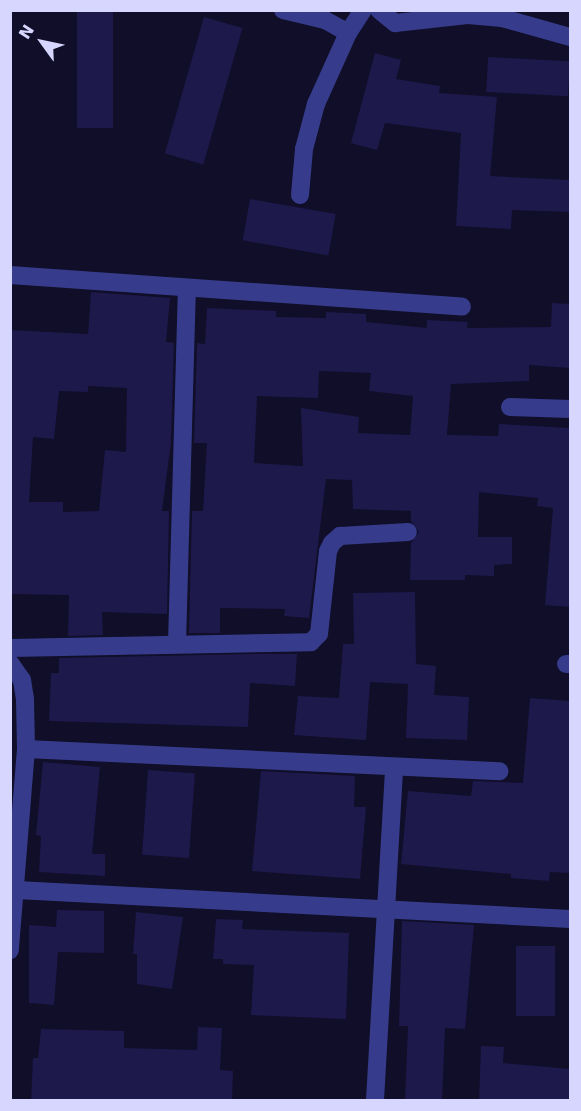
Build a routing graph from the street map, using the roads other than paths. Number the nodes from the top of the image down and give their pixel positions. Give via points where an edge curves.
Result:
1 (283, 10) edge
2 (363, 10) edge
3 (379, 10) edge
4 (348, 33) junction
5 (570, 37) edge
6 (300, 195) dead end
7 (10, 275) edge
8 (187, 288) junction
9 (462, 307) dead end
10 (510, 407) dead end
11 (570, 409) edge
12 (408, 532) dead end
13 (177, 644) junction
14 (10, 648) edge
15 (10, 663) edge
16 (26, 749) junction
17 (394, 768) junction
18 (499, 771) dead end
19 (17, 890) junction
20 (383, 911) junction
21 (570, 919) edge
22 (10, 950) edge
23 (375, 1101) edge

1 - 4 street via 325,20
2 - 4 street
3 - 5 street via 395,23 468,15 502,18
4 - 6 street via 316,104 304,149
7 - 8 street
8 - 9 street
8 - 13 street
10 - 11 street
12 - 13 street via 340,536 332,543 319,634 311,642
13 - 14 street
15 - 16 street via 22,680
16 - 17 street
16 - 19 street
17 - 18 street
17 - 20 street
19 - 20 street
19 - 22 street
20 - 21 street
20 - 23 street

